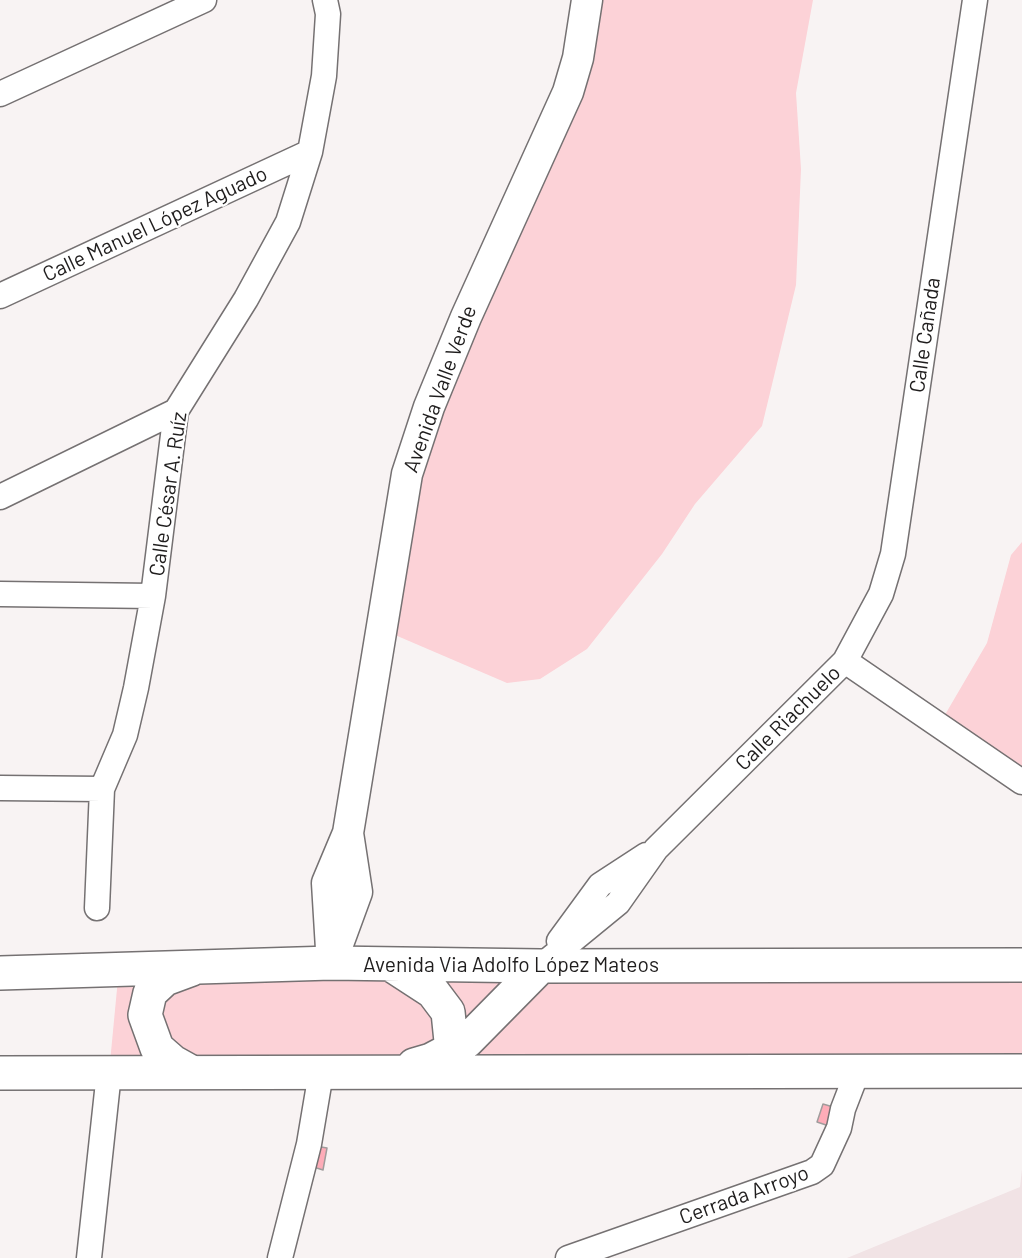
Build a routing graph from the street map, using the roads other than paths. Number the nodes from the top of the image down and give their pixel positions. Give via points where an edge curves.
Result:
1 (204, 0) edge
2 (326, 0) edge
3 (587, 0) edge
4 (975, 0) edge
5 (0, 94) edge
6 (310, 152) junction
7 (0, 296) edge
8 (176, 411) junction
9 (0, 496) edge
10 (0, 594) edge
11 (153, 596) junction
12 (845, 661) junction
13 (1022, 782) edge
14 (0, 788) edge
15 (102, 789) junction
16 (98, 908) dead end
17 (331, 963) junction
18 (390, 964) junction
19 (1022, 965) edge
20 (200, 966) junction
21 (541, 966) junction
22 (0, 973) edge
23 (452, 1051) junction
24 (858, 1070) junction
25 (392, 1071) junction
26 (1022, 1071) edge
27 (191, 1072) junction
28 (0, 1073) edge
29 (109, 1073) junction
30 (321, 1073) junction
31 (89, 1258) edge
32 (280, 1258) edge
33 (568, 1258) edge

1 - 5 street
2 - 6 street, Calle César A. Ruíz via 324,76
3 - 17 street, Avenida Valle Verde via 568,92 466,317 407,474 348,833 357,892
4 - 12 street, Calle Cañada via 893,554 881,594
6 - 7 street, Calle Manuel López Aguado
6 - 8 street, Calle César A. Ruíz via 288,222 246,300
8 - 9 street
8 - 11 street, Calle César A. Ruíz
10 - 11 street
11 - 15 street, Calle César A. Ruíz via 125,735
12 - 13 street, Calle Riachuelo
12 - 21 street, Calle Riachuelo via 656,849 618,903
14 - 15 street
15 - 16 street, Calle César A. Ruíz
17 - 18 main road, Avenida Via Adolfo López Mateos
17 - 20 main road, Avenida Via Adolfo López Mateos
18 - 21 main road, Avenida Via Adolfo López Mateos
18 - 23 main road via 433,992 448,1012
19 - 21 main road, Avenida Via Adolfo López Mateos
20 - 22 main road, Avenida Via Adolfo López Mateos
20 - 27 main road via 165,979 150,993 145,1015 157,1048
21 - 23 main road via 467,1041
23 - 25 main road
24 - 25 main road
24 - 26 main road
24 - 33 street, Cerrada Arroyo via 836,1137 822,1165 812,1172
25 - 30 main road
27 - 29 main road
27 - 30 main road
28 - 29 main road
29 - 31 street
30 - 32 street via 309,1144

